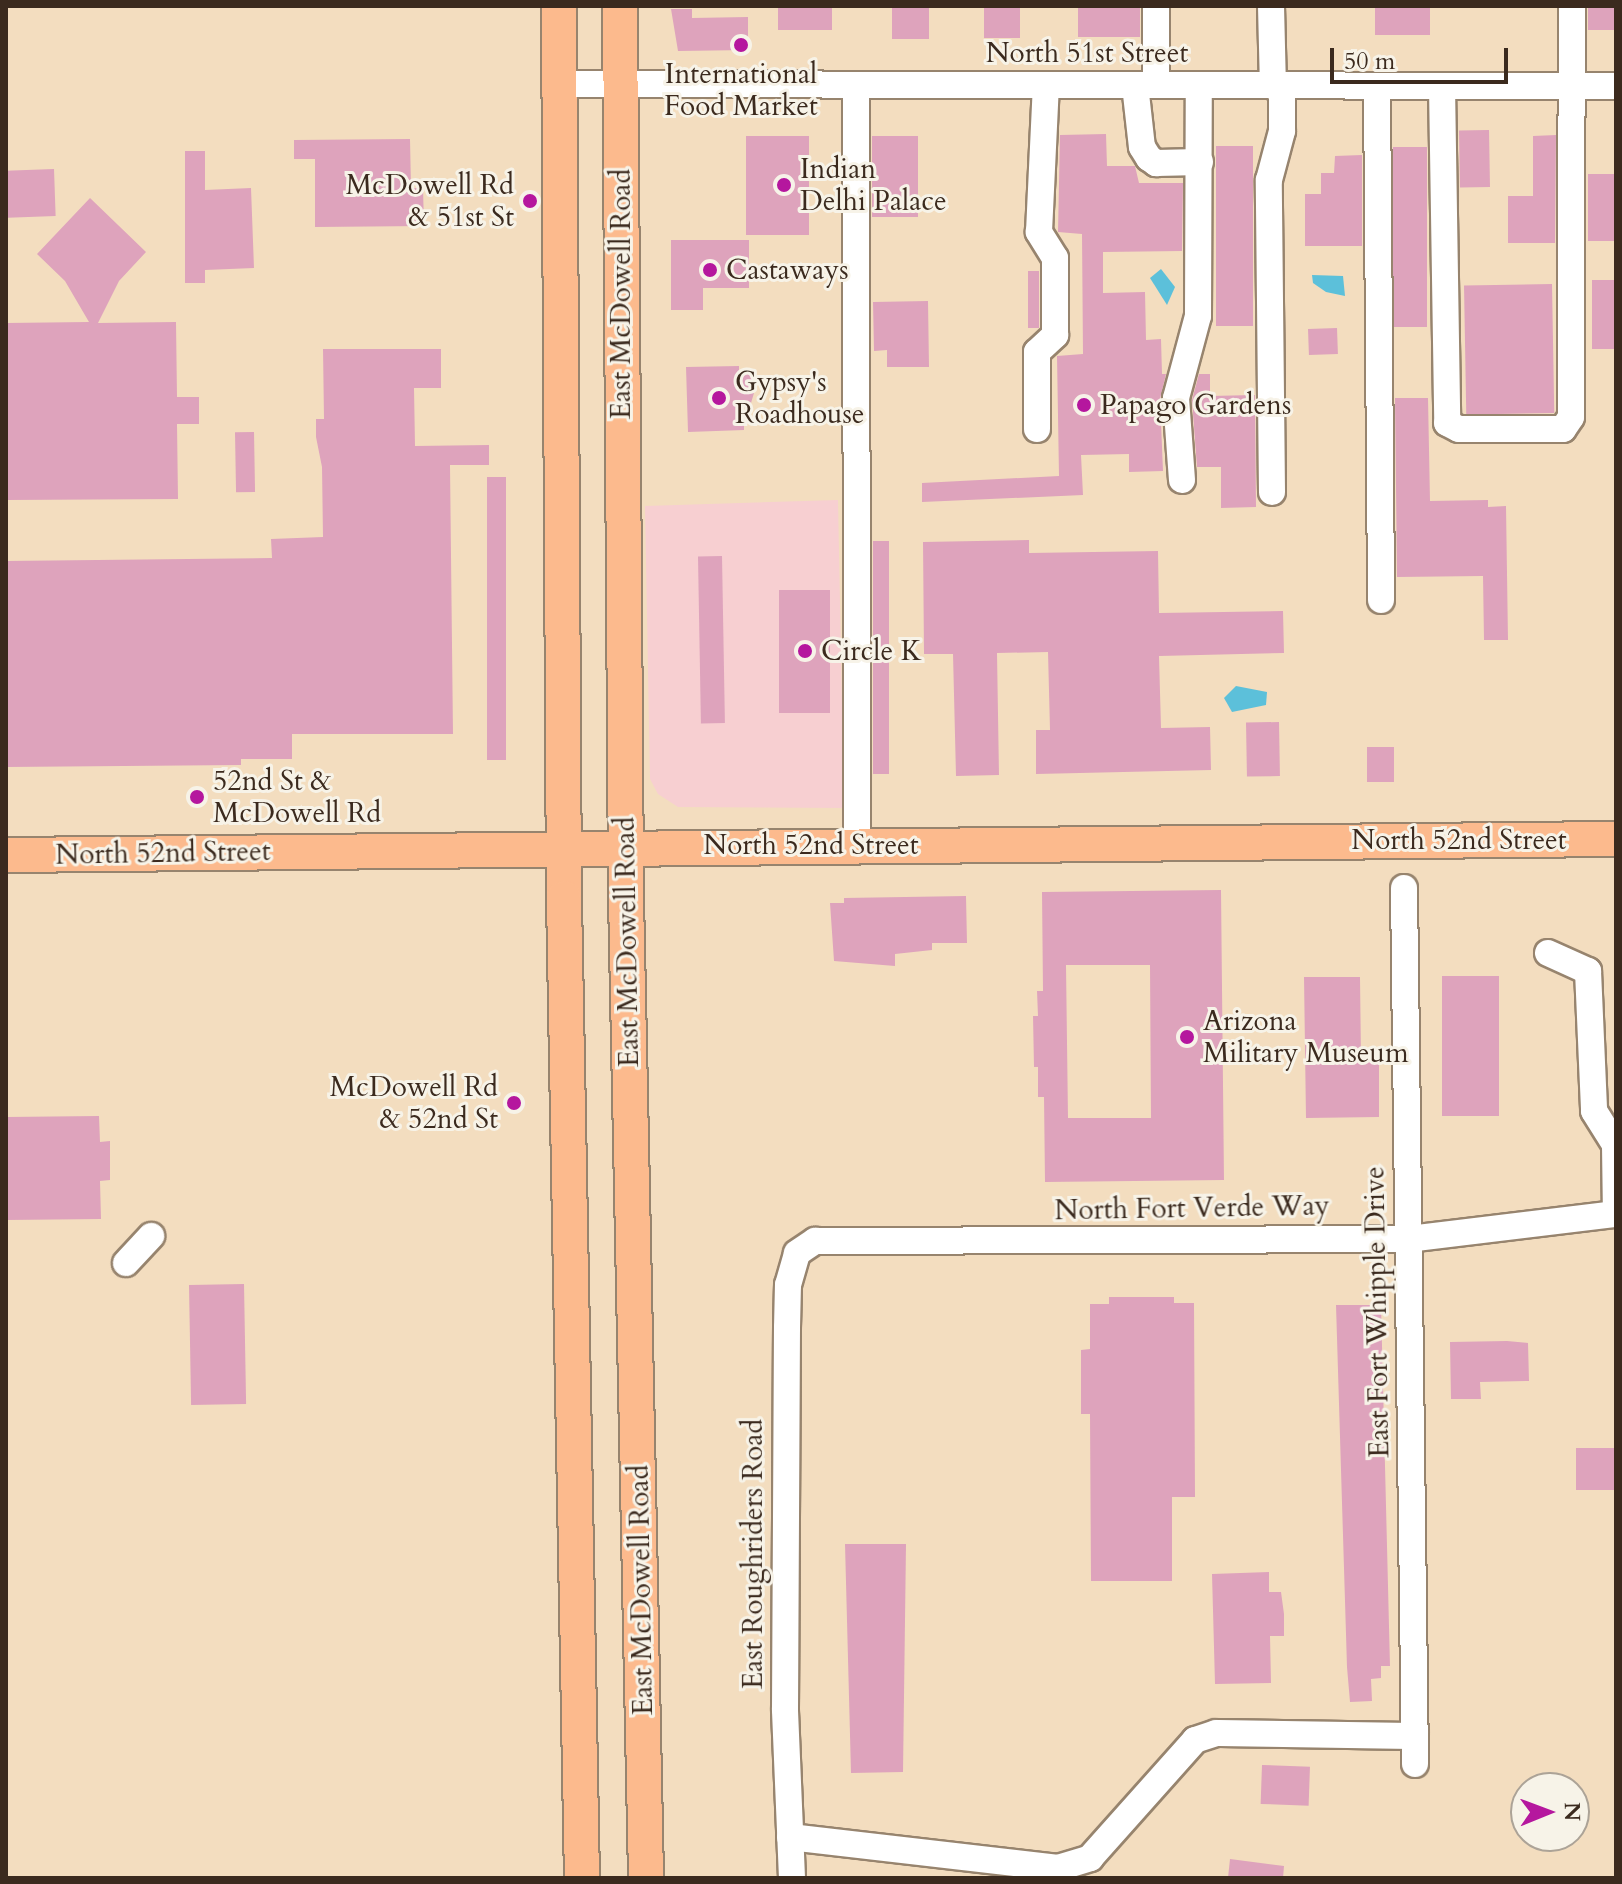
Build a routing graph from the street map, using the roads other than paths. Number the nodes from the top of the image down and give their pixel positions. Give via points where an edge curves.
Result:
1 (559, 6) edge
2 (620, 6) edge
3 (1156, 6) edge
4 (1271, 6) edge
5 (1572, 6) edge
6 (559, 84) junction
7 (620, 84) junction
8 (1046, 85) junction
9 (1146, 85) junction
10 (1199, 85) junction
11 (856, 86) junction
12 (1277, 86) junction
13 (1377, 86) junction
14 (1442, 86) junction
15 (1573, 86) junction
16 (1616, 86) edge
17 (1200, 162) junction
18 (1037, 429) dead end
19 (1182, 480) dead end
20 (1272, 492) dead end
21 (1381, 600) dead end
22 (1616, 839) edge
23 (857, 845) junction
24 (564, 847) junction
25 (625, 847) junction
26 (6, 855) edge
27 (1404, 888) dead end
28 (1548, 953) dead end
29 (1616, 1213) edge
30 (151, 1236) dead end
31 (1408, 1239) junction
32 (815, 1241) joint
33 (126, 1263) dead end
34 (1415, 1736) junction
35 (1415, 1764) dead end
36 (790, 1837) junction
37 (582, 1878) edge
38 (646, 1878) edge
39 (792, 1878) edge

1 - 6 main road
2 - 7 main road, East McDowell Road
3 - 9 street
4 - 12 street
5 - 15 street
6 - 7 street, North 51st Street
6 - 24 main road
7 - 11 street, North 51st Street
7 - 25 main road, East McDowell Road
8 - 9 street, North 51st Street
8 - 11 street, North 51st Street
8 - 18 street via 1039,232 1055,258 1055,335 1037,352
9 - 10 street, North 51st Street
9 - 17 street via 1142,147 1149,158 1156,163
10 - 12 street, North 51st Street
10 - 17 street
11 - 23 street
12 - 13 street, North 51st Street
12 - 20 street via 1282,131 1269,180
13 - 14 street, North 51st Street
13 - 21 street
14 - 15 street, North 51st Street
14 - 15 street via 1447,423 1459,429 1537,430 1563,429 1571,417
15 - 16 street, North 51st Street
17 - 19 street via 1198,316 1176,398
22 - 23 main road, North 52nd Street
23 - 25 main road, North 52nd Street
24 - 25 main road, North 52nd Street
24 - 26 main road, North 52nd Street
24 - 37 main road
25 - 38 main road, East McDowell Road
27 - 31 street, East Fort Whipple Drive
28 - 29 street via 1588,971 1594,1111 1615,1145
29 - 31 street, North Fort Verde Way
30 - 33 street
31 - 32 street, North Fort Verde Way
31 - 34 street, East Fort Whipple Drive
32 - 36 street, East Roughriders Road via 797,1253 788,1285 785,1709
34 - 35 street, East Fort Whipple Drive
34 - 36 street via 1236,1732 1195,1740 1090,1858 1058,1868
36 - 39 street, East Roughriders Road

